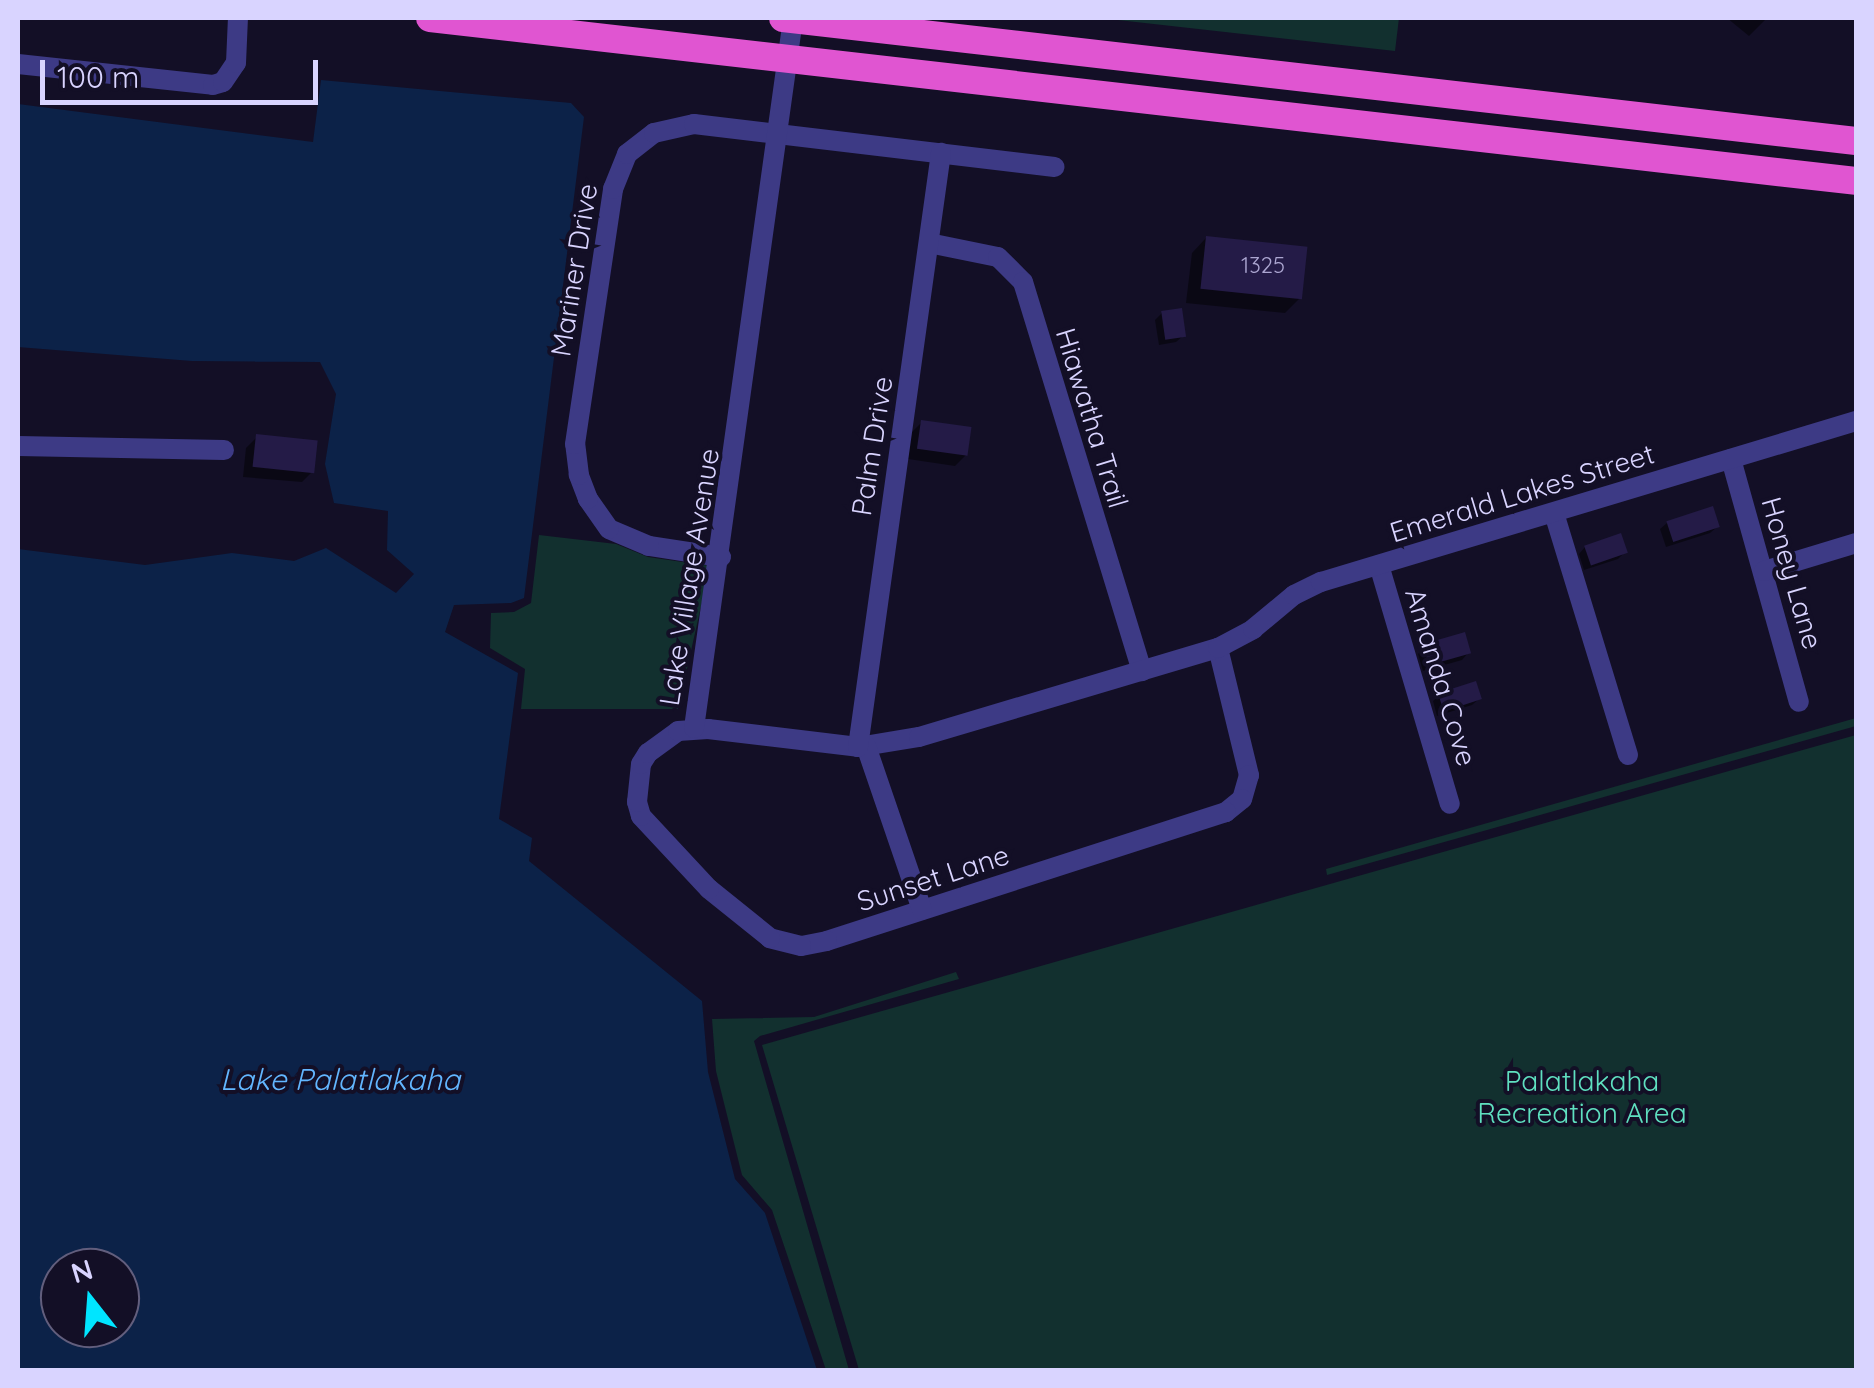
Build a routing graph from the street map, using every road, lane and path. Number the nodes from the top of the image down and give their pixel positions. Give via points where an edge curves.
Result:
1 (238, 18) edge
2 (430, 18) edge
3 (783, 18) edge
4 (793, 19) edge
5 (789, 58) junction
6 (18, 64) edge
7 (781, 132) junction
8 (1856, 142) edge
9 (941, 153) junction
10 (1054, 167) dead end
11 (1856, 181) edge
12 (929, 244) junction
13 (1856, 422) edge
14 (18, 446) edge
15 (224, 450) dead end
16 (1731, 459) junction
17 (1554, 513) junction
18 (1856, 543) edge
19 (721, 557) junction
20 (1379, 565) junction
21 (1764, 571) junction
22 (1218, 648) junction
23 (1142, 670) junction
24 (1799, 702) dead end
25 (694, 728) junction
26 (862, 746) junction
27 (1628, 755) dead end
28 (1450, 804) dead end
29 (922, 910) junction

1 - 6 street via 236,63 213,85
2 - 5 highway
3 - 4 highway
4 - 5 street, Lake Village Avenue
4 - 8 highway
5 - 7 street, Lake Village Avenue
5 - 11 highway
7 - 9 street, Mariner Drive
7 - 19 street, Lake Village Avenue
7 - 19 street, Mariner Drive via 683,126 654,133 627,154 613,189 576,444 588,499 609,529 649,546
9 - 10 street, Mariner Drive
9 - 12 street, Palm Drive
12 - 23 street, Hiawatha Trail via 998,257 1023,282
12 - 26 street, Palm Drive
13 - 16 street, Emerald Lakes Street
14 - 15 street
16 - 17 street, Emerald Lakes Street
16 - 21 street, Honey Lane
17 - 20 street, Emerald Lakes Street
17 - 27 street
18 - 21 street
19 - 25 street, Lake Village Avenue
20 - 22 street, Emerald Lakes Street via 1306,588
20 - 28 street, Amanda Cove
21 - 24 street, Honey Lane
22 - 23 street, Lake Village Avenue
22 - 29 street, Sunset Lane via 1247,756 1242,800 1214,819
23 - 26 street, Lake Village Avenue via 919,737
25 - 26 street, Lake Village Avenue
25 - 29 street, Sunset Lane via 662,739 648,753 638,789 641,816 770,938 801,946 827,942
26 - 29 street, Palm Drive

